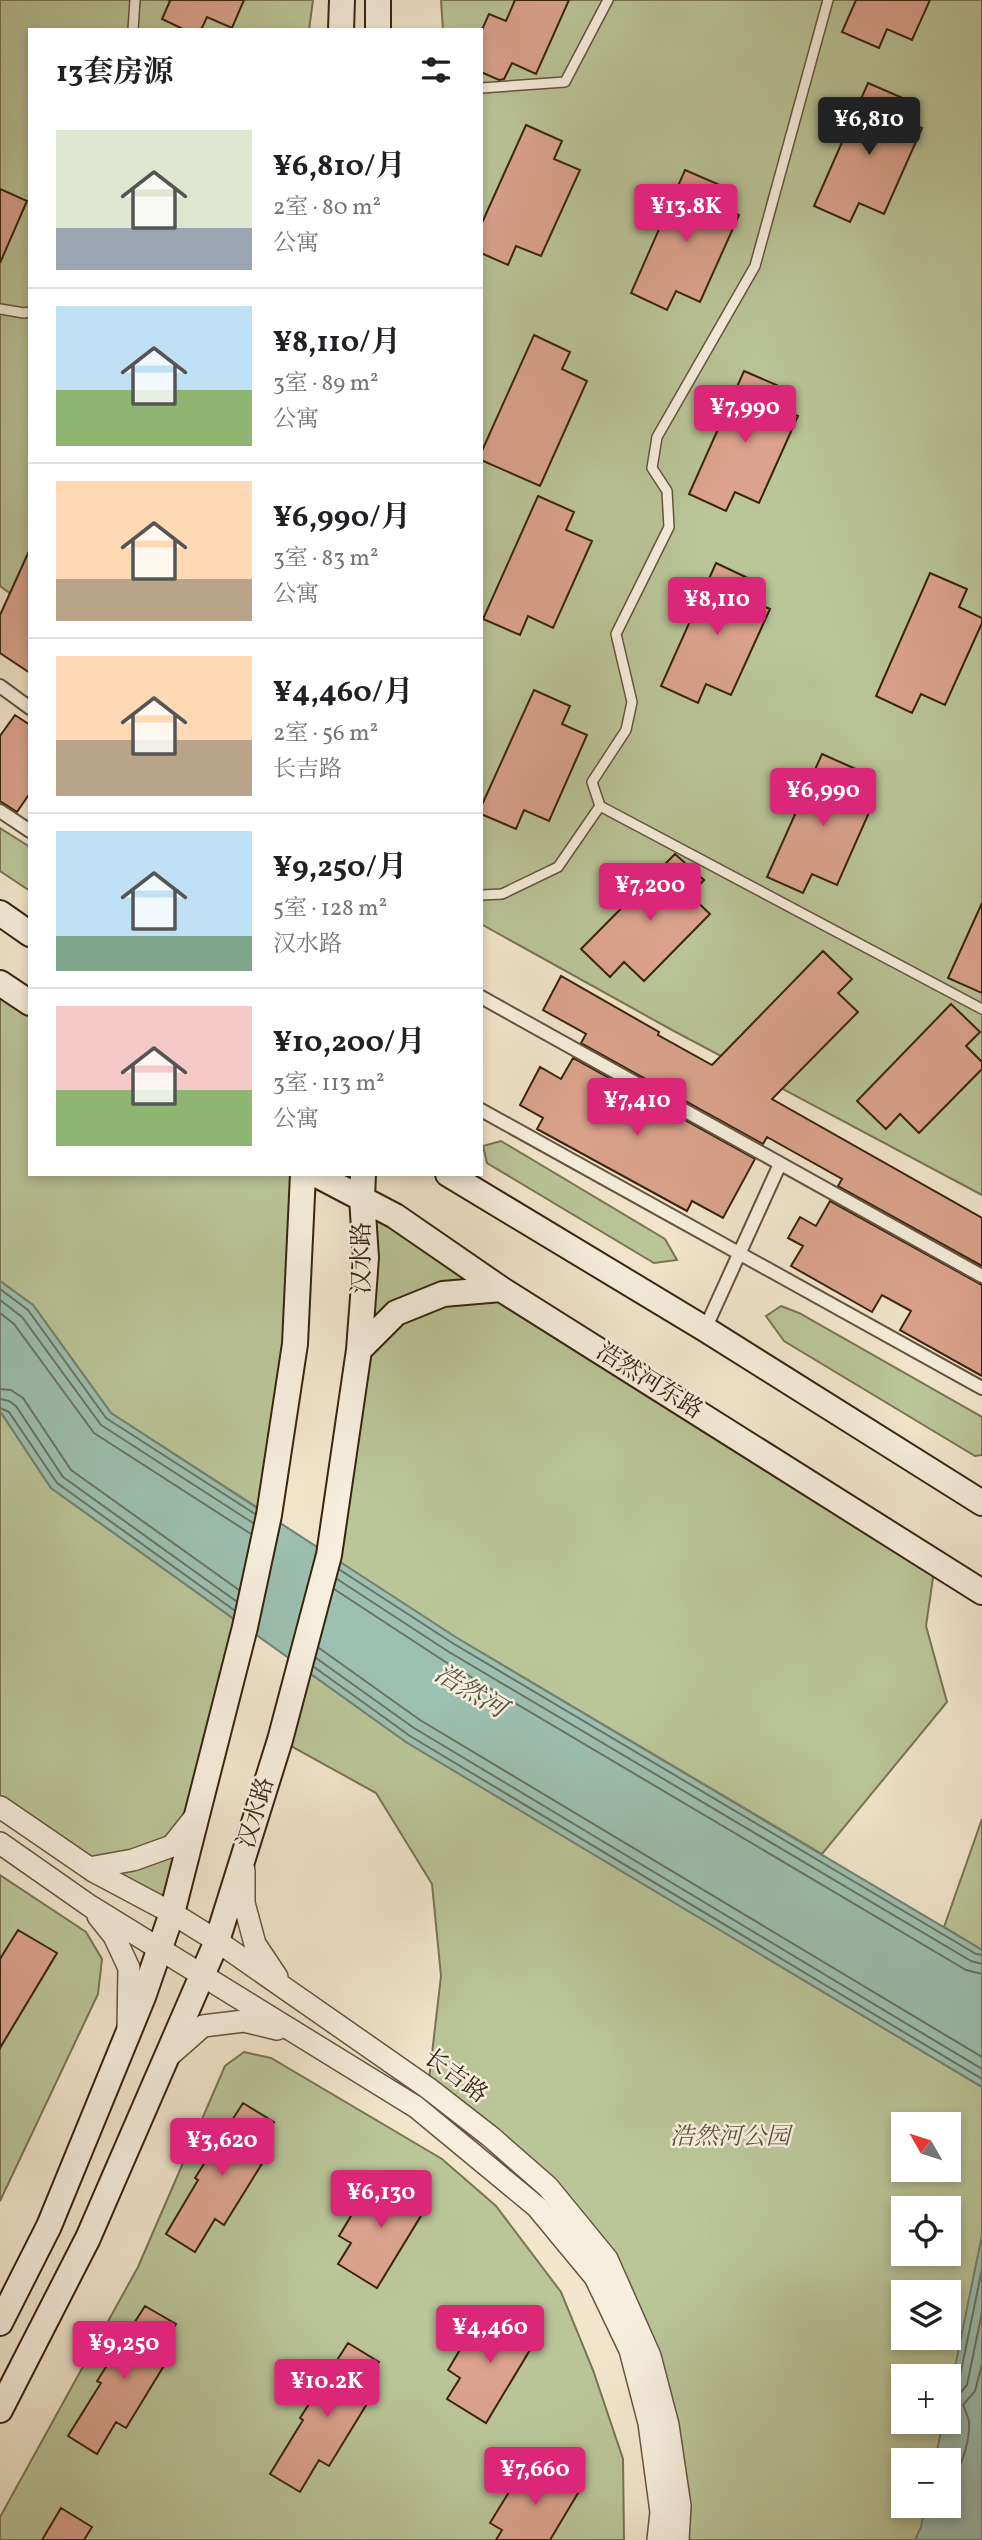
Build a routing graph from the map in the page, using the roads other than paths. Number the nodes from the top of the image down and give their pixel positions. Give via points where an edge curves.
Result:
1 (135, 0) edge
2 (342, 0) edge
3 (378, 0) edge
4 (608, 0) edge
5 (828, 0) edge
6 (133, 28) edge
7 (341, 28) edge
8 (378, 28) edge
9 (483, 88) edge
10 (0, 309) edge
11 (28, 312) edge
12 (0, 686) edge
13 (28, 707) edge
14 (600, 806) junction
15 (0, 811) edge
16 (28, 830) edge
17 (483, 895) edge
18 (0, 913) edge
19 (28, 933) edge
20 (0, 983) edge
21 (483, 998) edge
22 (28, 1002) edge
23 (982, 1009) edge
24 (483, 1111) edge
25 (780, 1164) junction
26 (303, 1176) edge
27 (323, 1176) edge
28 (451, 1176) edge
29 (363, 1186) edge
30 (740, 1253) junction
31 (982, 1276) edge
32 (501, 1289) junction
33 (705, 1329) junction
34 (359, 1350) junction
35 (982, 1388) edge
36 (982, 1503) edge
37 (982, 1592) edge
38 (0, 1807) edge
39 (197, 1815) junction
40 (0, 1843) edge
41 (244, 1857) junction
42 (89, 1868) junction
43 (90, 1906) junction
44 (172, 1913) junction
45 (217, 1941) junction
46 (160, 1948) junction
47 (203, 1975) junction
48 (284, 1988) junction
49 (128, 2033) junction
50 (293, 2033) junction
51 (169, 2056) junction
52 (0, 2323) edge
53 (0, 2410) edge
54 (659, 2540) edge
55 (678, 2540) edge

1 - 6 lane
2 - 7 main road
3 - 8 main road
4 - 9 lane via 565,82
5 - 14 lane via 755,266 657,437 652,468 667,491 669,527 616,634 632,702 626,730 592,782
10 - 11 lane
12 - 13 street
14 - 17 lane via 558,867 502,894
14 - 23 lane
15 - 16 street
18 - 19 main road
20 - 22 main road
21 - 25 street
24 - 30 street
25 - 30 street
25 - 31 street
26 - 39 main road via 295,1344 269,1514
27 - 29 main road, 浩然河东路
28 - 33 main road
29 - 32 main road, 浩然河东路 via 395,1216
29 - 34 main road, 汉水路 via 366,1258
30 - 33 street
30 - 35 street
32 - 34 main road via 443,1294 396,1313
32 - 37 main road, 浩然河东路
33 - 36 main road
34 - 41 main road, 汉水路 via 329,1555
38 - 42 street, 长吉路
39 - 42 street via 172,1846 134,1860
39 - 44 main road
40 - 43 street, 长吉路
41 - 45 main road, 汉水路
41 - 48 street via 244,1903 255,1944
42 - 44 street, 长吉路
43 - 46 street, 长吉路
43 - 49 street via 114,1936 130,1968
44 - 45 street, 长吉路
44 - 46 main road
45 - 47 main road, 汉水路
45 - 48 street, 长吉路
46 - 47 street, 长吉路
46 - 49 main road
47 - 50 street, 长吉路
47 - 51 main road, 汉水路
48 - 55 street, 长吉路 via 491,2137 548,2186 607,2259 650,2356 668,2425 680,2506
49 - 52 main road via 49,2226
50 - 51 street via 244,2021 203,2026
50 - 54 street, 长吉路 via 416,2107 484,2161 537,2207 595,2277 631,2350 649,2423
51 - 53 main road, 汉水路 via 88,2238

